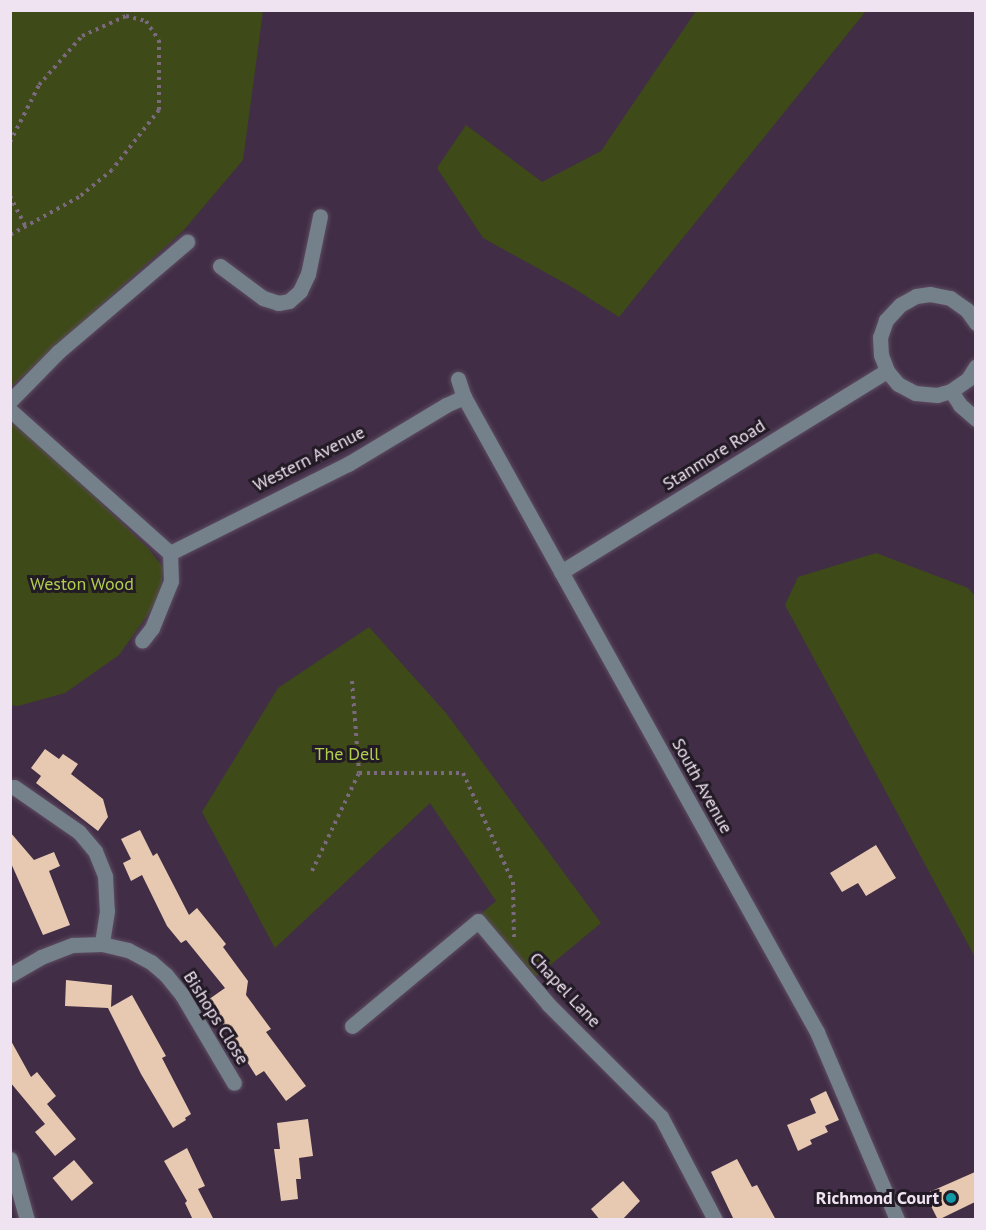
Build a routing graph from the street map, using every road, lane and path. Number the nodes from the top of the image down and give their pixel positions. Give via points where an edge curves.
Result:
1 (10, 142) edge
2 (10, 196) edge
3 (320, 216) dead end
4 (25, 225) junction
5 (10, 235) edge
6 (187, 242) dead end
7 (220, 266) dead end
8 (975, 323) edge
9 (975, 366) edge
10 (887, 371) junction
11 (458, 379) dead end
12 (951, 391) junction
13 (464, 397) junction
14 (10, 401) edge
15 (10, 410) edge
16 (975, 419) edge
17 (170, 554) junction
18 (561, 572) junction
19 (142, 641) dead end
20 (352, 681) dead end
21 (359, 773) junction
22 (14, 787) dead end
23 (312, 872) dead end
24 (102, 944) junction
25 (511, 959) junction
26 (10, 975) edge
27 (352, 1026) dead end
28 (234, 1083) dead end
29 (10, 1159) edge
30 (27, 1220) edge
31 (715, 1220) edge
32 (897, 1220) edge

1 - 4 path via 39,85 82,36 126,16 146,21 159,40 159,110 112,171 79,197
2 - 4 path
3 - 7 street via 308,274 300,291 289,301 278,303 263,298
4 - 5 path
6 - 14 street via 58,352
8 - 10 street via 967,310 950,298 916,296 886,320 880,337
9 - 12 street via 968,379
10 - 12 street via 898,384 915,393 937,395
10 - 18 street, Stanmore Road
11 - 13 street, South Avenue
12 - 16 street
13 - 17 street, Western Avenue via 348,464
13 - 18 street, South Avenue
15 - 17 street
17 - 19 street via 171,581 152,628
18 - 32 street, South Avenue via 817,1032
20 - 21 path
21 - 23 path
21 - 25 path via 463,773 513,882 515,952
22 - 24 street via 79,832 95,851 105,876 107,911
24 - 26 street, Bishops Close via 73,945
24 - 28 street, Bishops Close via 128,950 166,975
25 - 27 street, Chapel Lane via 478,921
25 - 31 street, Chapel Lane via 549,1005 661,1116
29 - 30 street

